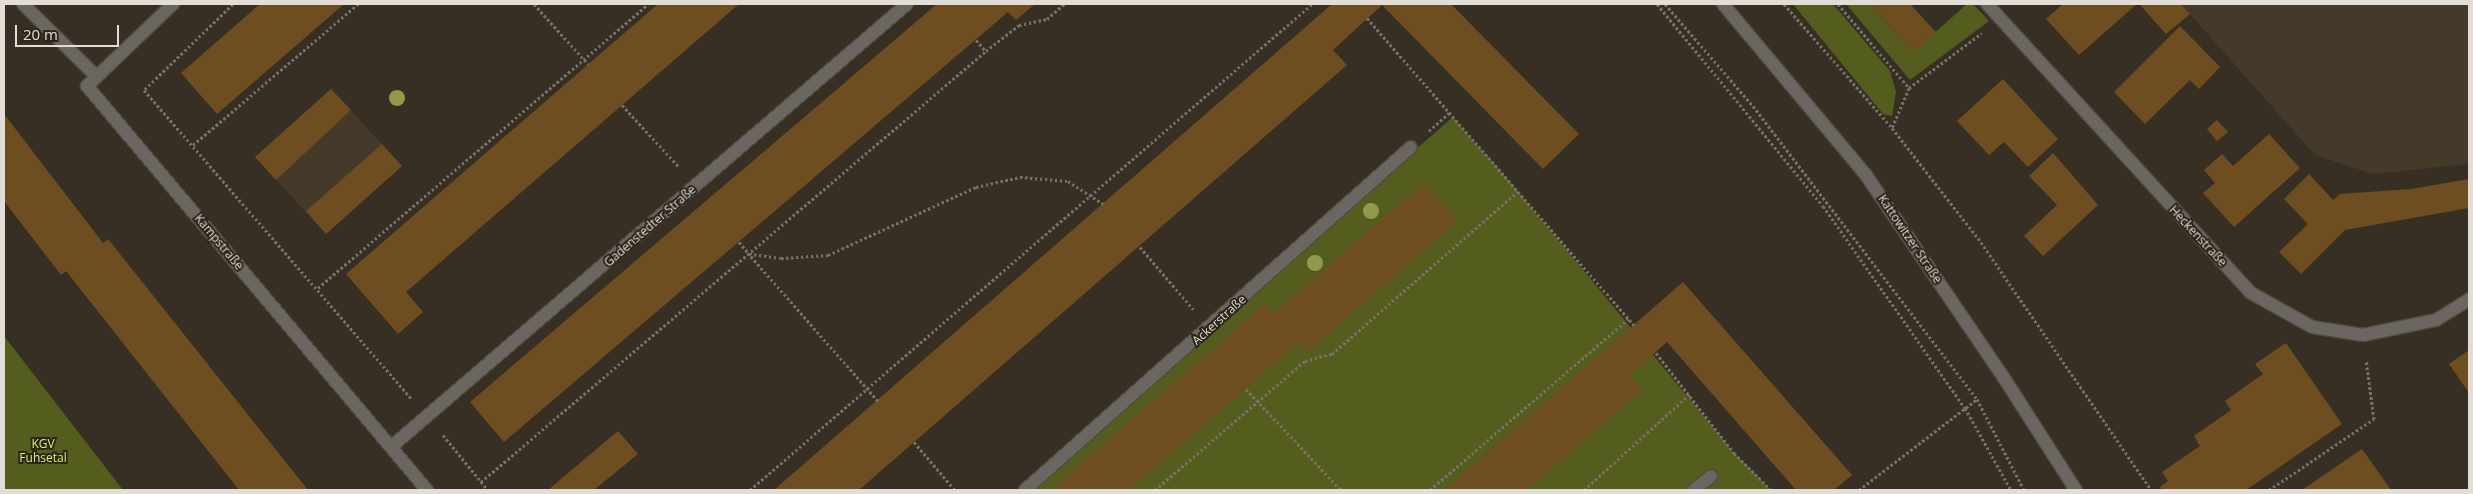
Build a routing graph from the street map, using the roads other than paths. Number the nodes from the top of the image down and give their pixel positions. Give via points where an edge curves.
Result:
1 (23, 4) edge
2 (173, 4) edge
3 (908, 4) edge
4 (1723, 4) edge
5 (1987, 4) edge
6 (96, 76) junction
7 (1412, 147) dead end
8 (2469, 299) edge
9 (391, 447) junction
10 (1711, 476) dead end
11 (427, 490) edge
12 (1025, 490) edge
13 (1694, 490) edge
14 (2076, 490) edge

1 - 6 street
2 - 6 street
3 - 9 street, Gadenstedter Straße
4 - 14 street, Kattowitzer Straße via 1866,175
5 - 8 street, Heckenstraße via 2251,293 2312,327 2363,335 2436,320
6 - 9 street, Kampstraße via 86,86
7 - 12 street, Ackerstraße
9 - 11 street, Kampstraße
10 - 13 street

